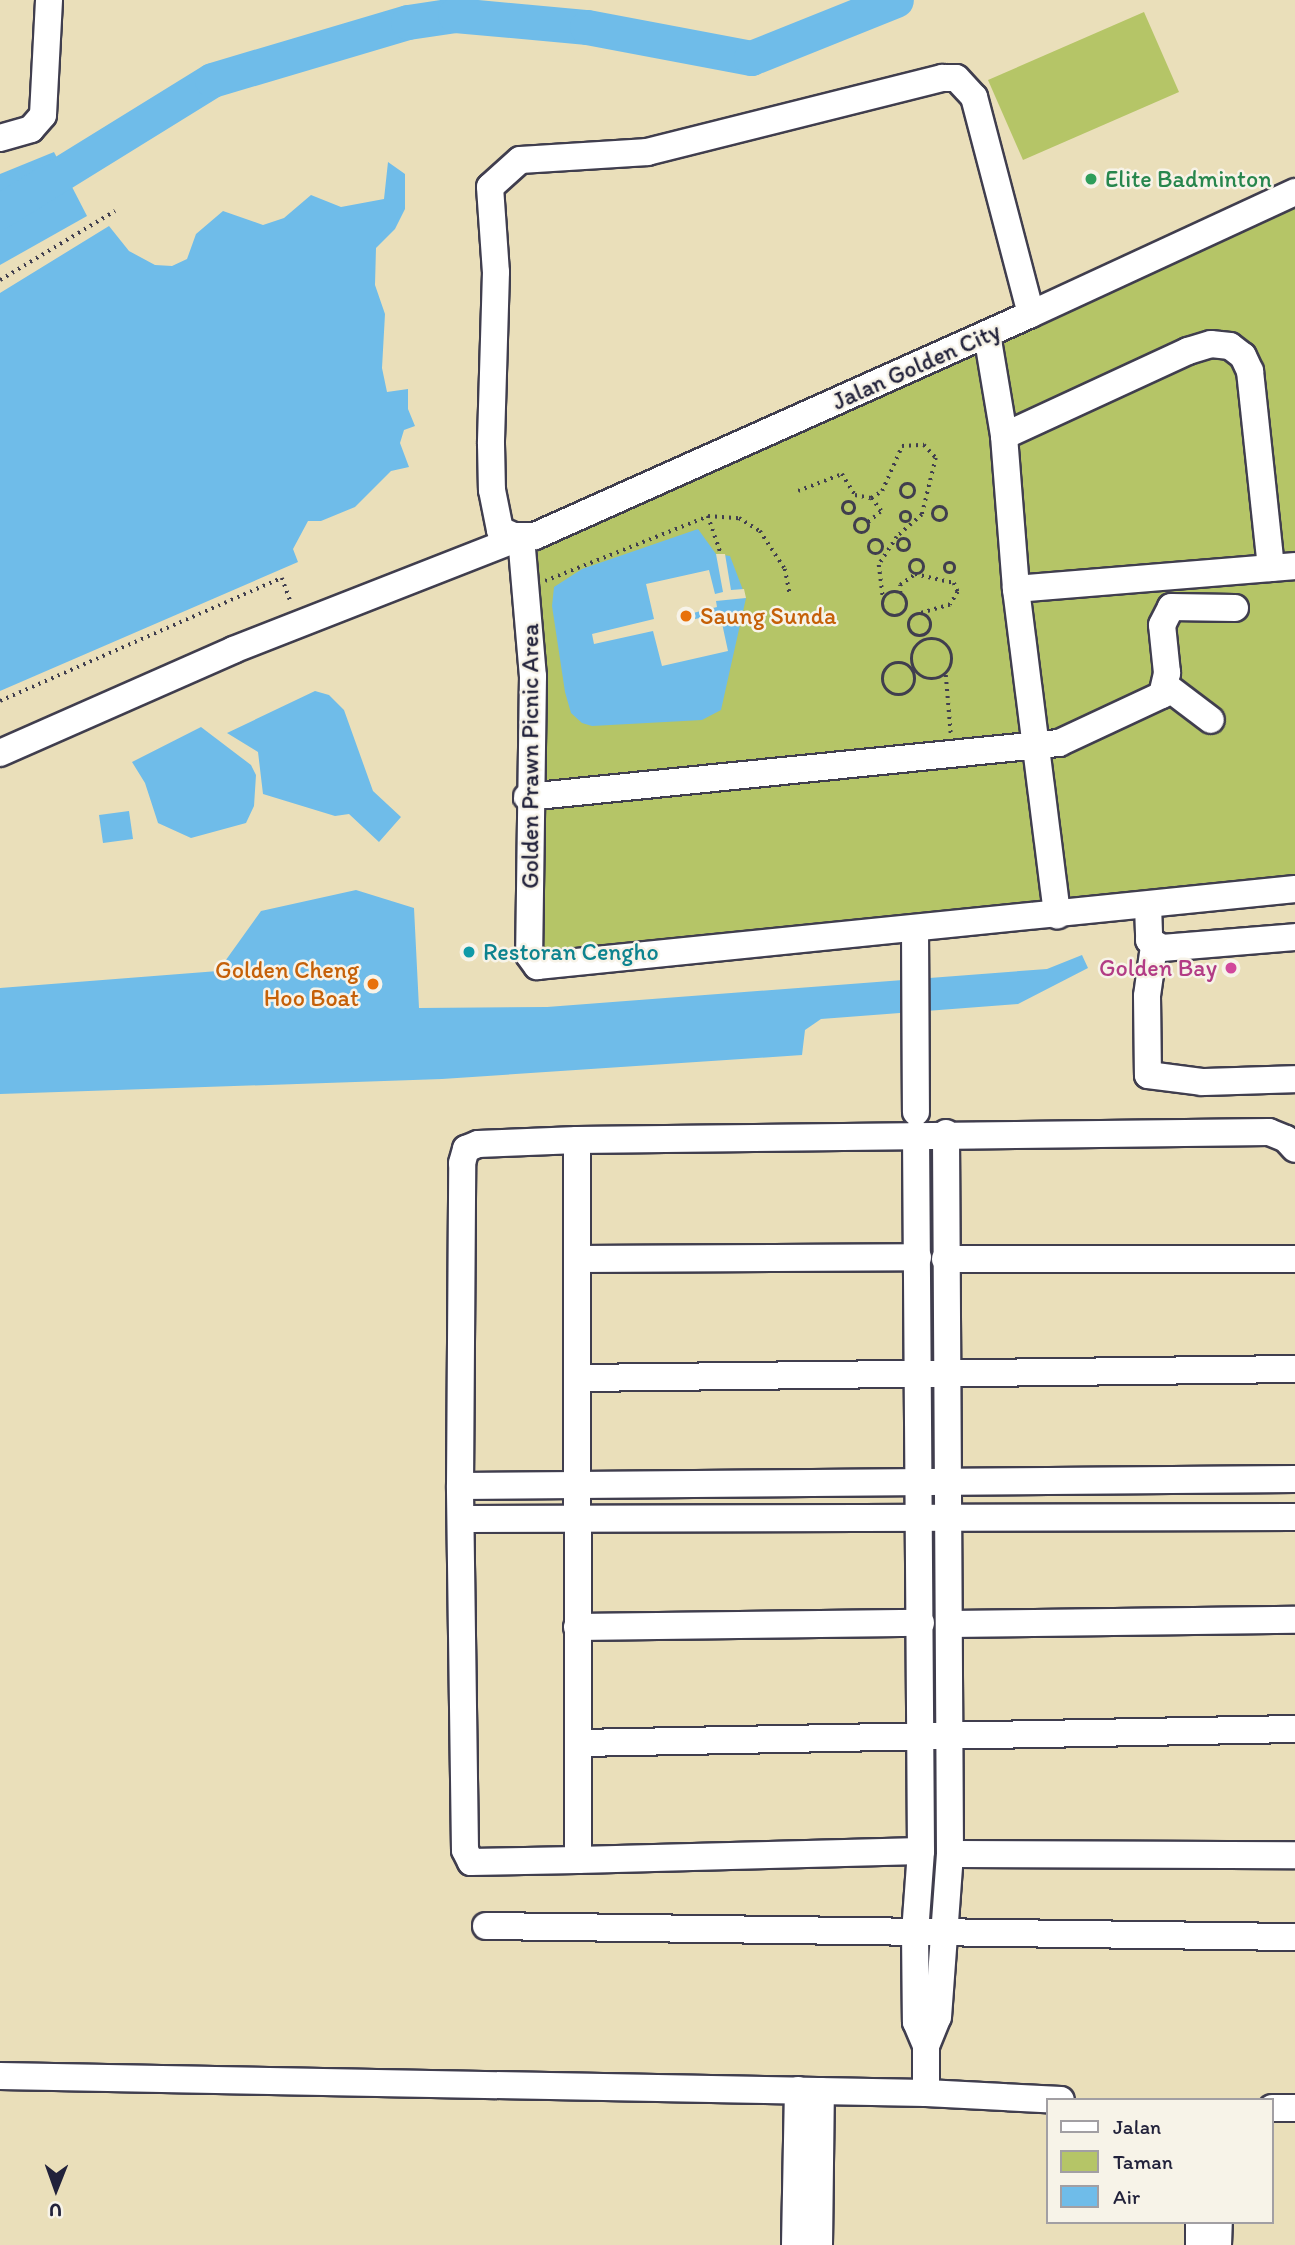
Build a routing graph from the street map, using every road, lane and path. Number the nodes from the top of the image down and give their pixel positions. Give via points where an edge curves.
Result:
1 (49, 0) edge
2 (0, 138) edge
3 (1295, 192) edge
4 (115, 211) dead end
5 (0, 280) edge
6 (1031, 314) junction
7 (987, 334) junction
8 (1004, 436) junction
9 (798, 491) dead end
10 (915, 493) dead end
11 (855, 495) junction
12 (927, 496) junction
13 (872, 498) junction
14 (853, 503) dead end
15 (923, 509) junction
16 (933, 511) junction
17 (708, 516) junction
18 (868, 523) junction
19 (528, 536) junction
20 (721, 554) dead end
21 (1283, 567) edge
22 (948, 573) dead end
23 (915, 574) junction
24 (945, 578) junction
25 (526, 588) junction
26 (1016, 589) junction
27 (900, 593) junction
28 (790, 594) dead end
29 (883, 600) junction
30 (907, 604) junction
31 (1235, 608) dead end
32 (919, 614) junction
33 (298, 624) junction
34 (908, 627) junction
35 (925, 635) junction
36 (916, 646) junction
37 (909, 667) junction
38 (946, 674) junction
39 (921, 676) junction
40 (1166, 686) junction
41 (0, 701) edge
42 (1211, 720) dead end
43 (1038, 745) junction
44 (0, 753) edge
45 (953, 753) junction
46 (530, 797) junction
47 (1295, 889) edge
48 (1148, 905) junction
49 (1057, 915) junction
50 (915, 929) junction
51 (1295, 937) edge
52 (1154, 946) junction
53 (1295, 1079) edge
54 (916, 1123) junction
55 (946, 1133) junction
56 (577, 1140) junction
57 (1295, 1149) edge
58 (918, 1257) junction
59 (579, 1259) junction
60 (945, 1259) junction
61 (1295, 1259) edge
62 (1295, 1369) edge
63 (947, 1371) junction
64 (919, 1373) junction
65 (580, 1378) junction
66 (1295, 1479) edge
67 (948, 1480) junction
68 (1123, 1480) junction
69 (920, 1482) junction
70 (749, 1483) junction
71 (579, 1485) junction
72 (460, 1486) junction
73 (948, 1517) junction
74 (1125, 1517) junction
75 (1295, 1517) edge
76 (750, 1518) junction
77 (920, 1518) junction
78 (462, 1519) junction
79 (578, 1519) junction
80 (1295, 1620) edge
81 (920, 1623) junction
82 (950, 1624) junction
83 (577, 1627) junction
84 (1295, 1729) edge
85 (921, 1735) junction
86 (950, 1736) junction
87 (579, 1744) junction
88 (921, 1851) junction
89 (950, 1854) junction
90 (1295, 1856) edge
91 (578, 1860) junction
92 (486, 1926) dead end
93 (915, 1932) junction
94 (943, 1932) junction
95 (1295, 1937) edge
96 (926, 2046) junction
97 (0, 2076) edge
98 (810, 2091) junction
99 (926, 2093) junction
100 (1046, 2099) edge
101 (1274, 2108) edge
102 (1295, 2108) edge
103 (1199, 2224) edge
104 (1219, 2224) edge
105 (795, 2245) edge
106 (819, 2245) edge
107 (1199, 2245) edge
108 (1218, 2245) edge

1 - 2 street via 43,115 31,129
3 - 6 street, Jalan Golden City
4 - 5 path
6 - 7 street, Jalan Golden City
6 - 19 street via 974,97 956,78 648,152 520,160 490,187 496,272 491,444 492,490 500,530
7 - 8 street
7 - 19 street, Jalan Golden City
8 - 21 street via 1188,351 1211,344 1230,346 1243,356 1250,371
8 - 26 street
9 - 11 path via 842,474
10 - 12 path
11 - 13 path
11 - 14 path
12 - 13 path via 936,458 924,445 902,446 882,491
12 - 15 path
13 - 18 path via 881,511
15 - 16 path
15 - 29 path via 878,565
16 - 16 path via 943,508 946,518 935,520
17 - 20 path
17 - 25 path
17 - 28 path via 739,518 760,531 785,569
18 - 18 path via 858,520 855,528 864,533
19 - 25 street, Golden Prawn Picnic Area
19 - 33 street, Jalan Golden City
21 - 26 street
22 - 24 path
23 - 23 path via 910,567 918,559 925,568
23 - 24 path
23 - 27 path via 900,585
24 - 32 path via 958,592 950,605
25 - 46 street, Golden Prawn Picnic Area
26 - 43 street
27 - 29 path via 888,594
27 - 30 path
29 - 30 path via 890,616 902,614
30 - 34 path
31 - 40 street via 1207,604 1171,607 1162,625
32 - 34 path
32 - 35 path via 931,622
33 - 41 path via 282,578
33 - 44 street, Jalan Golden City
34 - 35 path via 915,635
35 - 36 path
36 - 38 path via 927,640 946,644 952,662
36 - 39 path via 912,665
37 - 37 path via 915,681 910,690 896,695 887,689 884,675 889,666
37 - 39 path
38 - 39 path via 934,680
38 - 45 path
40 - 42 street
40 - 43 street via 1162,695 1122,715 1059,743
43 - 45 street
43 - 49 street
45 - 46 street
46 - 50 street, Golden Prawn Picnic Area via 532,963 544,966
47 - 48 street
48 - 49 street
48 - 52 street via 1149,940
49 - 50 street
50 - 54 street
51 - 52 street
52 - 53 street via 1147,996 1148,1075 1202,1082
54 - 55 street
54 - 56 street
54 - 58 street
55 - 57 street via 1269,1132
55 - 60 street
56 - 59 street
56 - 72 street via 478,1144 466,1149 462,1163
58 - 59 street
58 - 64 street
59 - 65 street
60 - 61 street
60 - 63 street
62 - 63 street
63 - 64 street
63 - 67 street
64 - 65 street
64 - 69 street
65 - 71 street
66 - 68 street
67 - 68 street
67 - 69 street
67 - 73 street
68 - 74 street
69 - 70 street
69 - 77 street
70 - 71 street
70 - 76 street
71 - 72 street
71 - 79 street
72 - 78 street
73 - 74 street
73 - 77 street
73 - 82 street
74 - 75 street
76 - 77 street
76 - 79 street
77 - 81 street
78 - 79 street
78 - 91 street via 466,1858 478,1863
79 - 83 street
80 - 82 street
81 - 83 street
81 - 85 street
82 - 86 street
83 - 87 street
84 - 86 street
85 - 86 street
85 - 87 street
85 - 88 street
86 - 89 street
87 - 91 street
88 - 91 street
88 - 93 street
89 - 90 street
89 - 94 street
92 - 93 street
93 - 94 street
93 - 96 street via 916,2022
94 - 95 street
94 - 96 street via 938,2017
96 - 99 street
97 - 98 street
98 - 99 street
98 - 105 street
98 - 106 street
99 - 100 street
101 - 102 street
103 - 107 street
104 - 108 street

